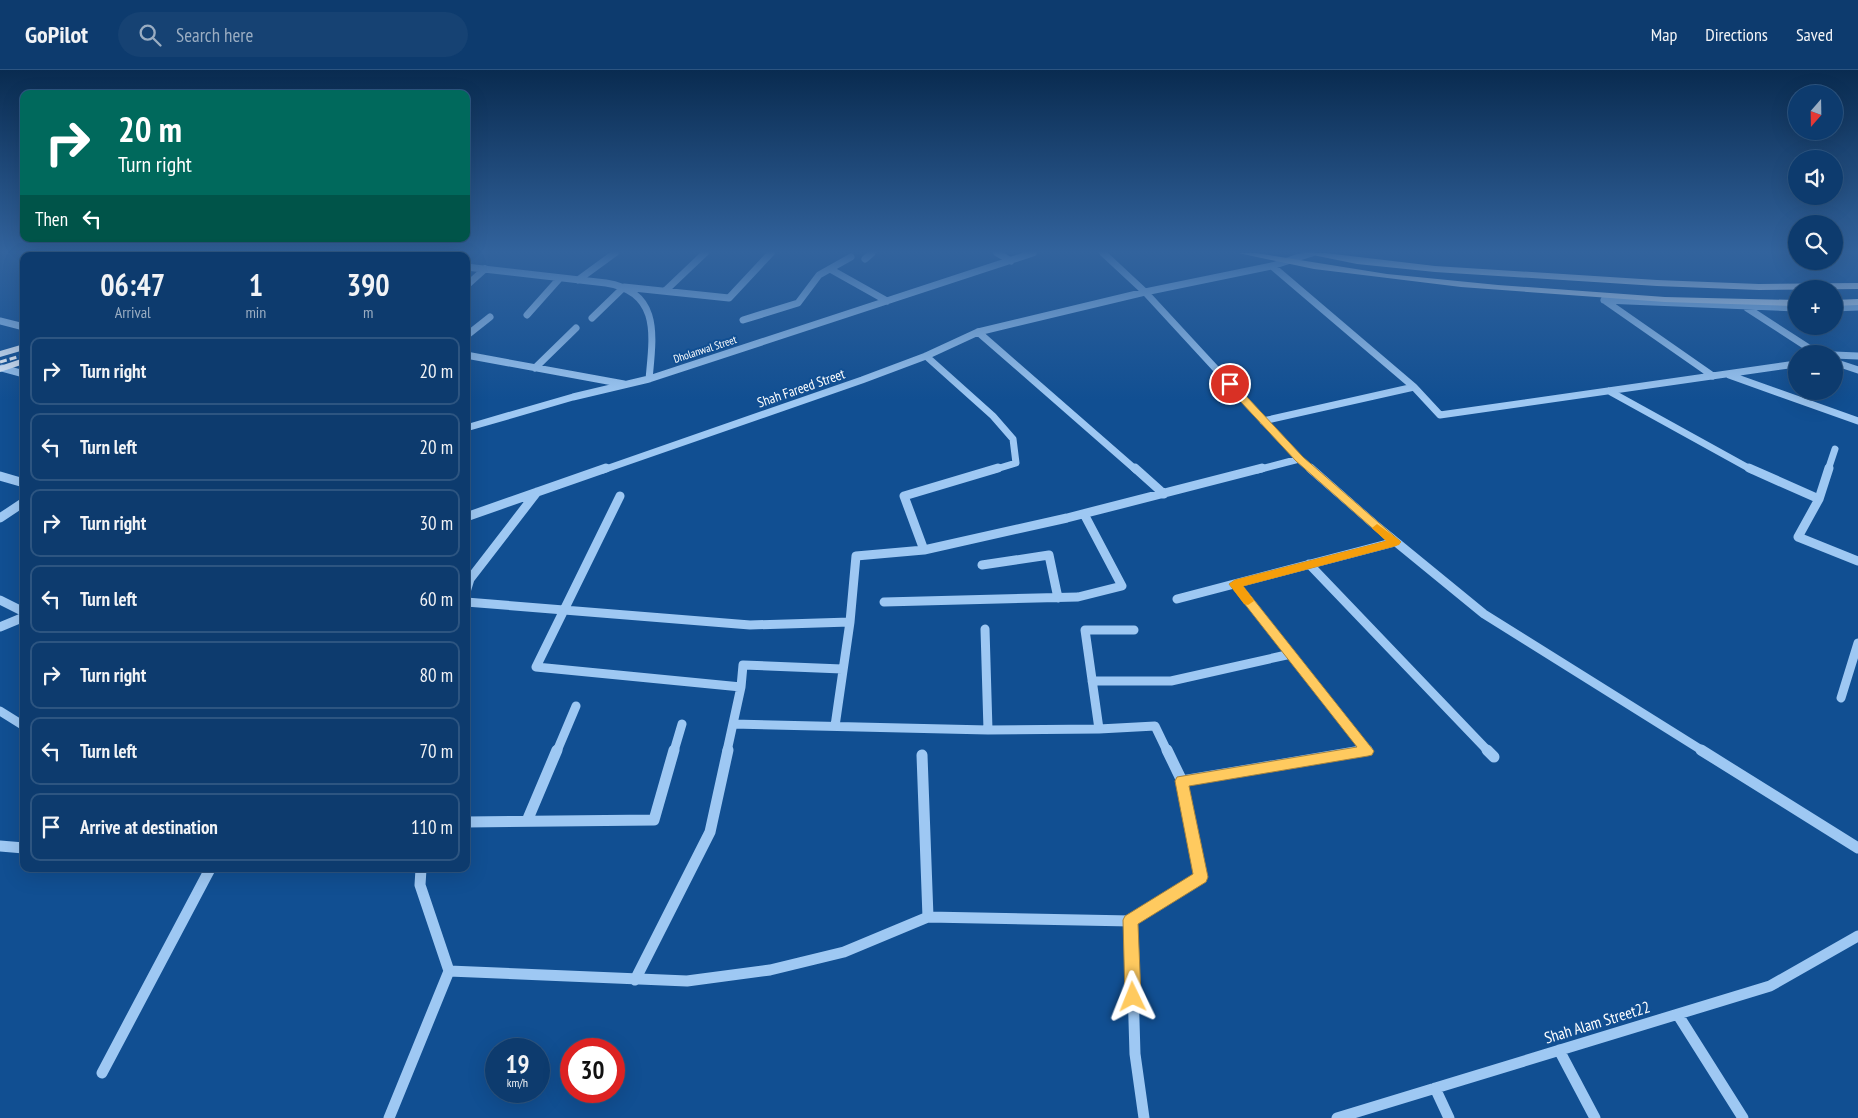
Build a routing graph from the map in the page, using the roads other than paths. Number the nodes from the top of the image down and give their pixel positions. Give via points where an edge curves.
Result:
1 (539, 302) edge
2 (609, 302) edge
3 (642, 302) edge
4 (799, 302) edge
5 (884, 302) edge
6 (1104, 302) edge
7 (1154, 302) edge
8 (1314, 302) edge
9 (1607, 302) edge
10 (1680, 302) edge
11 (1858, 302) edge
12 (1788, 303) edge
13 (1843, 303) edge
14 (1743, 305) junction
15 (1858, 307) edge
16 (1788, 308) edge
17 (1843, 308) edge
18 (527, 315) dead end
19 (490, 317) dead end
20 (592, 318) dead end
21 (743, 320) dead end
22 (0, 321) edge
23 (20, 326) edge
24 (576, 328) dead end
25 (978, 332) junction
26 (470, 333) edge
27 (1804, 345) edge
28 (20, 348) edge
29 (0, 354) edge
30 (1843, 355) edge
31 (470, 356) edge
32 (926, 356) junction
33 (1858, 356) edge
34 (20, 362) edge
35 (1788, 365) edge
36 (1843, 365) edge
37 (1, 368) edge
38 (535, 368) junction
39 (1858, 370) edge
40 (20, 373) edge
41 (1726, 374) junction
42 (1713, 376) junction
43 (648, 379) junction
44 (626, 384) junction
45 (1414, 386) junction
46 (1609, 391) junction
47 (1263, 421) junction
48 (1858, 421) edge
49 (470, 427) edge
50 (1835, 448) dead end
51 (1299, 459) junction
52 (0, 476) edge
53 (20, 482) edge
54 (537, 492) junction
55 (1164, 494) junction
56 (620, 496) dead end
57 (1819, 499) junction
58 (20, 505) edge
59 (1084, 514) junction
60 (470, 516) edge
61 (0, 518) edge
62 (1395, 542) junction
63 (924, 550) junction
64 (1858, 561) edge
65 (1309, 564) junction
66 (982, 565) dead end
67 (470, 576) edge
68 (1235, 584) junction
69 (1058, 598) junction
70 (1177, 599) dead end
71 (0, 600) edge
72 (470, 602) edge
73 (884, 602) dead end
74 (20, 610) edge
75 (564, 610) junction
76 (20, 619) edge
77 (850, 622) junction
78 (0, 627) edge
79 (985, 628) dead end
80 (1134, 630) dead end
81 (1858, 643) edge
82 (1290, 654) junction
83 (842, 669) junction
84 (1092, 681) junction
85 (741, 687) junction
86 (1841, 698) dead end
87 (576, 706) dead end
88 (0, 711) edge
89 (20, 724) edge
90 (682, 724) dead end
91 (733, 724) junction
92 (835, 726) junction
93 (1099, 729) junction
94 (988, 730) junction
95 (922, 755) dead end
96 (1494, 757) dead end
97 (1182, 781) junction
98 (528, 821) junction
99 (470, 822) edge
100 (0, 846) edge
101 (20, 848) edge
102 (1858, 848) edge
103 (208, 872) edge
104 (421, 872) edge
105 (928, 917) junction
106 (1131, 920) junction
107 (1858, 936) edge
108 (448, 971) junction
109 (635, 980) junction
110 (1678, 1015) junction
111 (1558, 1050) junction
112 (102, 1073) dead end
113 (1435, 1088) junction
114 (1344, 1117) edge
115 (389, 1118) edge
116 (1144, 1118) edge
117 (1449, 1118) edge
118 (1595, 1118) edge
119 (1743, 1118) edge

1 - 18 street
2 - 20 street
3 - 43 street via 653,329
4 - 21 street
5 - 43 street, Dholanwal Street
6 - 25 street, Shah Fareed Street
7 - 47 street
8 - 45 street
9 - 42 street
10 - 14 main road
11 - 13 main road
12 - 14 main road
14 - 16 street
14 - 27 street
15 - 17 street
19 - 26 street
22 - 23 street
24 - 38 street
25 - 32 street, Shah Fareed Street
25 - 55 street
28 - 29 main road
30 - 33 street
31 - 38 street
32 - 54 street, Shah Fareed Street
32 - 63 street via 993,416 1013,439 1016,463 904,496
34 - 37 main road
35 - 41 street
36 - 39 street
37 - 40 street
38 - 44 street
41 - 42 street
41 - 48 street
42 - 46 street
43 - 44 street, Dholanwal Street
44 - 49 street, Dholanwal Street
45 - 46 street via 1440,415
45 - 47 street
46 - 57 street via 1748,468
47 - 51 street
50 - 57 street
51 - 55 street
51 - 62 street
52 - 53 street
54 - 60 street, Shah Fareed Street
54 - 67 street
55 - 59 street
56 - 75 street
57 - 64 street via 1798,537
58 - 61 street
59 - 63 street
59 - 69 street via 1122,586 1078,597
62 - 65 street
62 - 102 street via 1484,614
63 - 77 street via 856,556
65 - 68 street
65 - 96 street
66 - 69 street via 1049,555
68 - 70 street
68 - 82 street
69 - 73 street
71 - 74 street
72 - 75 street
75 - 77 street via 750,624
75 - 85 street via 536,667
76 - 78 street
77 - 83 street
79 - 94 street
80 - 84 street via 1085,630
81 - 86 street
82 - 84 street via 1171,681
82 - 97 street via 1368,751
83 - 85 street via 743,665
83 - 92 street
84 - 93 street
85 - 91 street
87 - 98 street
88 - 89 street
90 - 98 street via 654,820
91 - 92 street
91 - 109 street via 710,832
92 - 94 street
93 - 94 street
93 - 97 street via 1155,726
95 - 105 street
97 - 106 street via 1201,877
98 - 99 street
100 - 101 street
103 - 112 street
104 - 108 street via 420,885
105 - 106 street
105 - 109 street via 844,952 770,970 687,981
106 - 116 street via 1135,1054
107 - 110 street, Shah Alam Street22 via 1770,986
108 - 109 street
108 - 115 street
110 - 111 street, Shah Alam Street22
110 - 119 street
111 - 113 street, Shah Alam Street22
111 - 118 street
113 - 114 street, Shah Alam Street22
113 - 117 street

